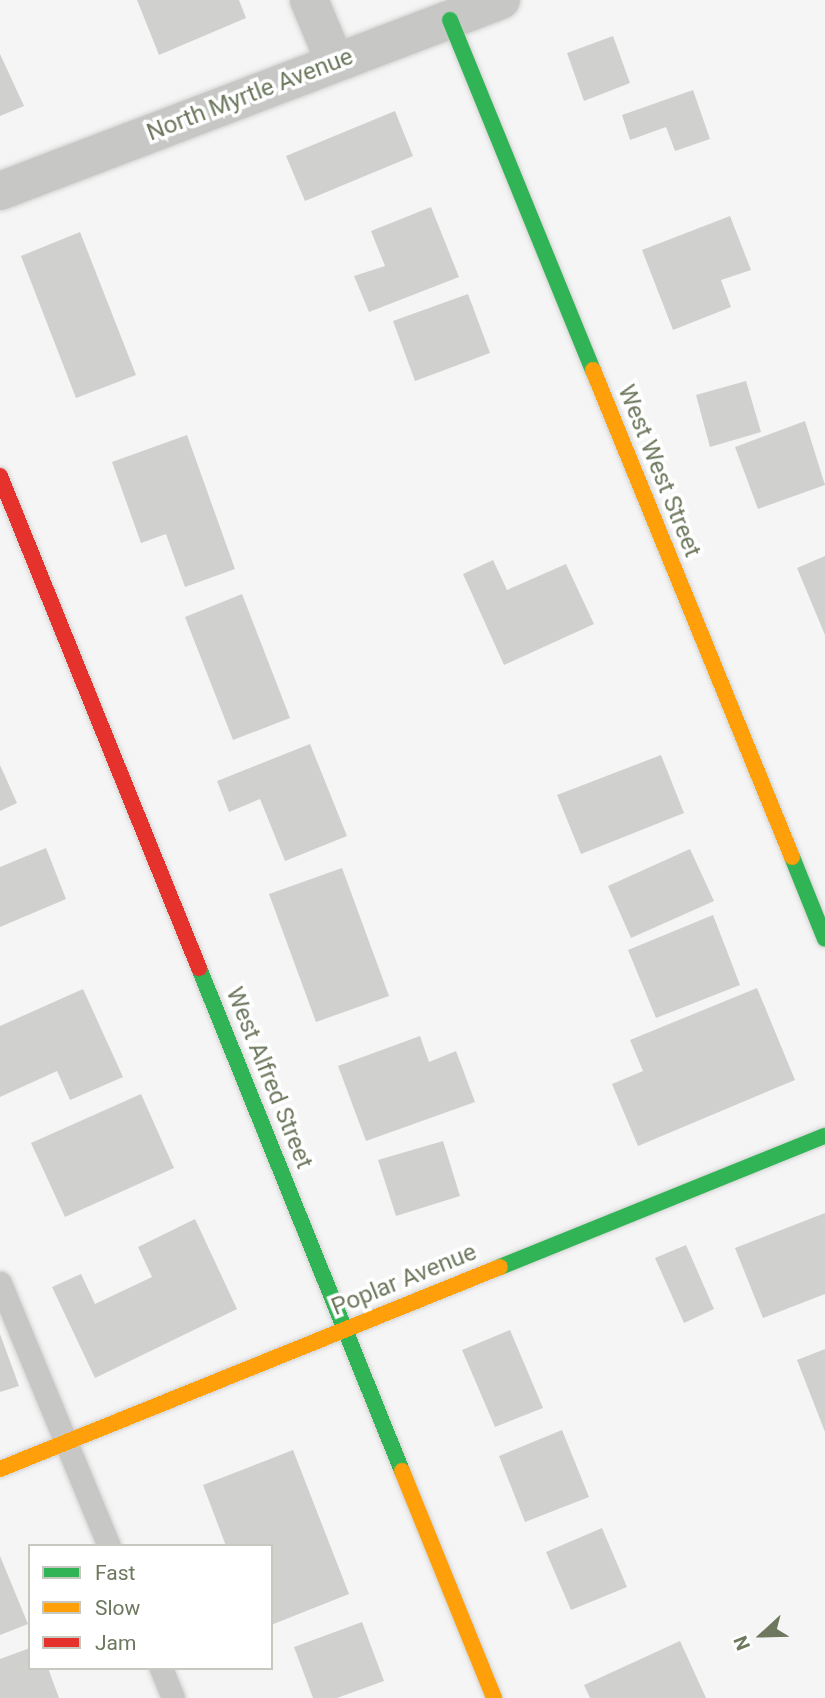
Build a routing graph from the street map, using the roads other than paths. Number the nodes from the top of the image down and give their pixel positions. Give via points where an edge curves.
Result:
1 (309, 0) edge
2 (501, 0) edge
3 (450, 20) junction
4 (335, 62) junction
5 (0, 191) edge
6 (0, 476) edge
7 (825, 939) edge
8 (825, 1136) edge
9 (0, 1283) edge
10 (346, 1328) junction
11 (65, 1443) junction
12 (0, 1469) edge
13 (108, 1544) edge
14 (162, 1670) edge
15 (173, 1698) edge
16 (494, 1698) edge

1 - 4 street
2 - 3 street, North Myrtle Avenue
3 - 4 street, North Myrtle Avenue
3 - 7 street, West West Street
4 - 5 street, North Myrtle Avenue
6 - 10 street, West Alfred Street
8 - 10 street, Poplar Avenue
9 - 11 lane
10 - 11 street, Poplar Avenue
10 - 16 street, West Alfred Street
11 - 12 street, Poplar Avenue
11 - 13 lane
14 - 15 lane

